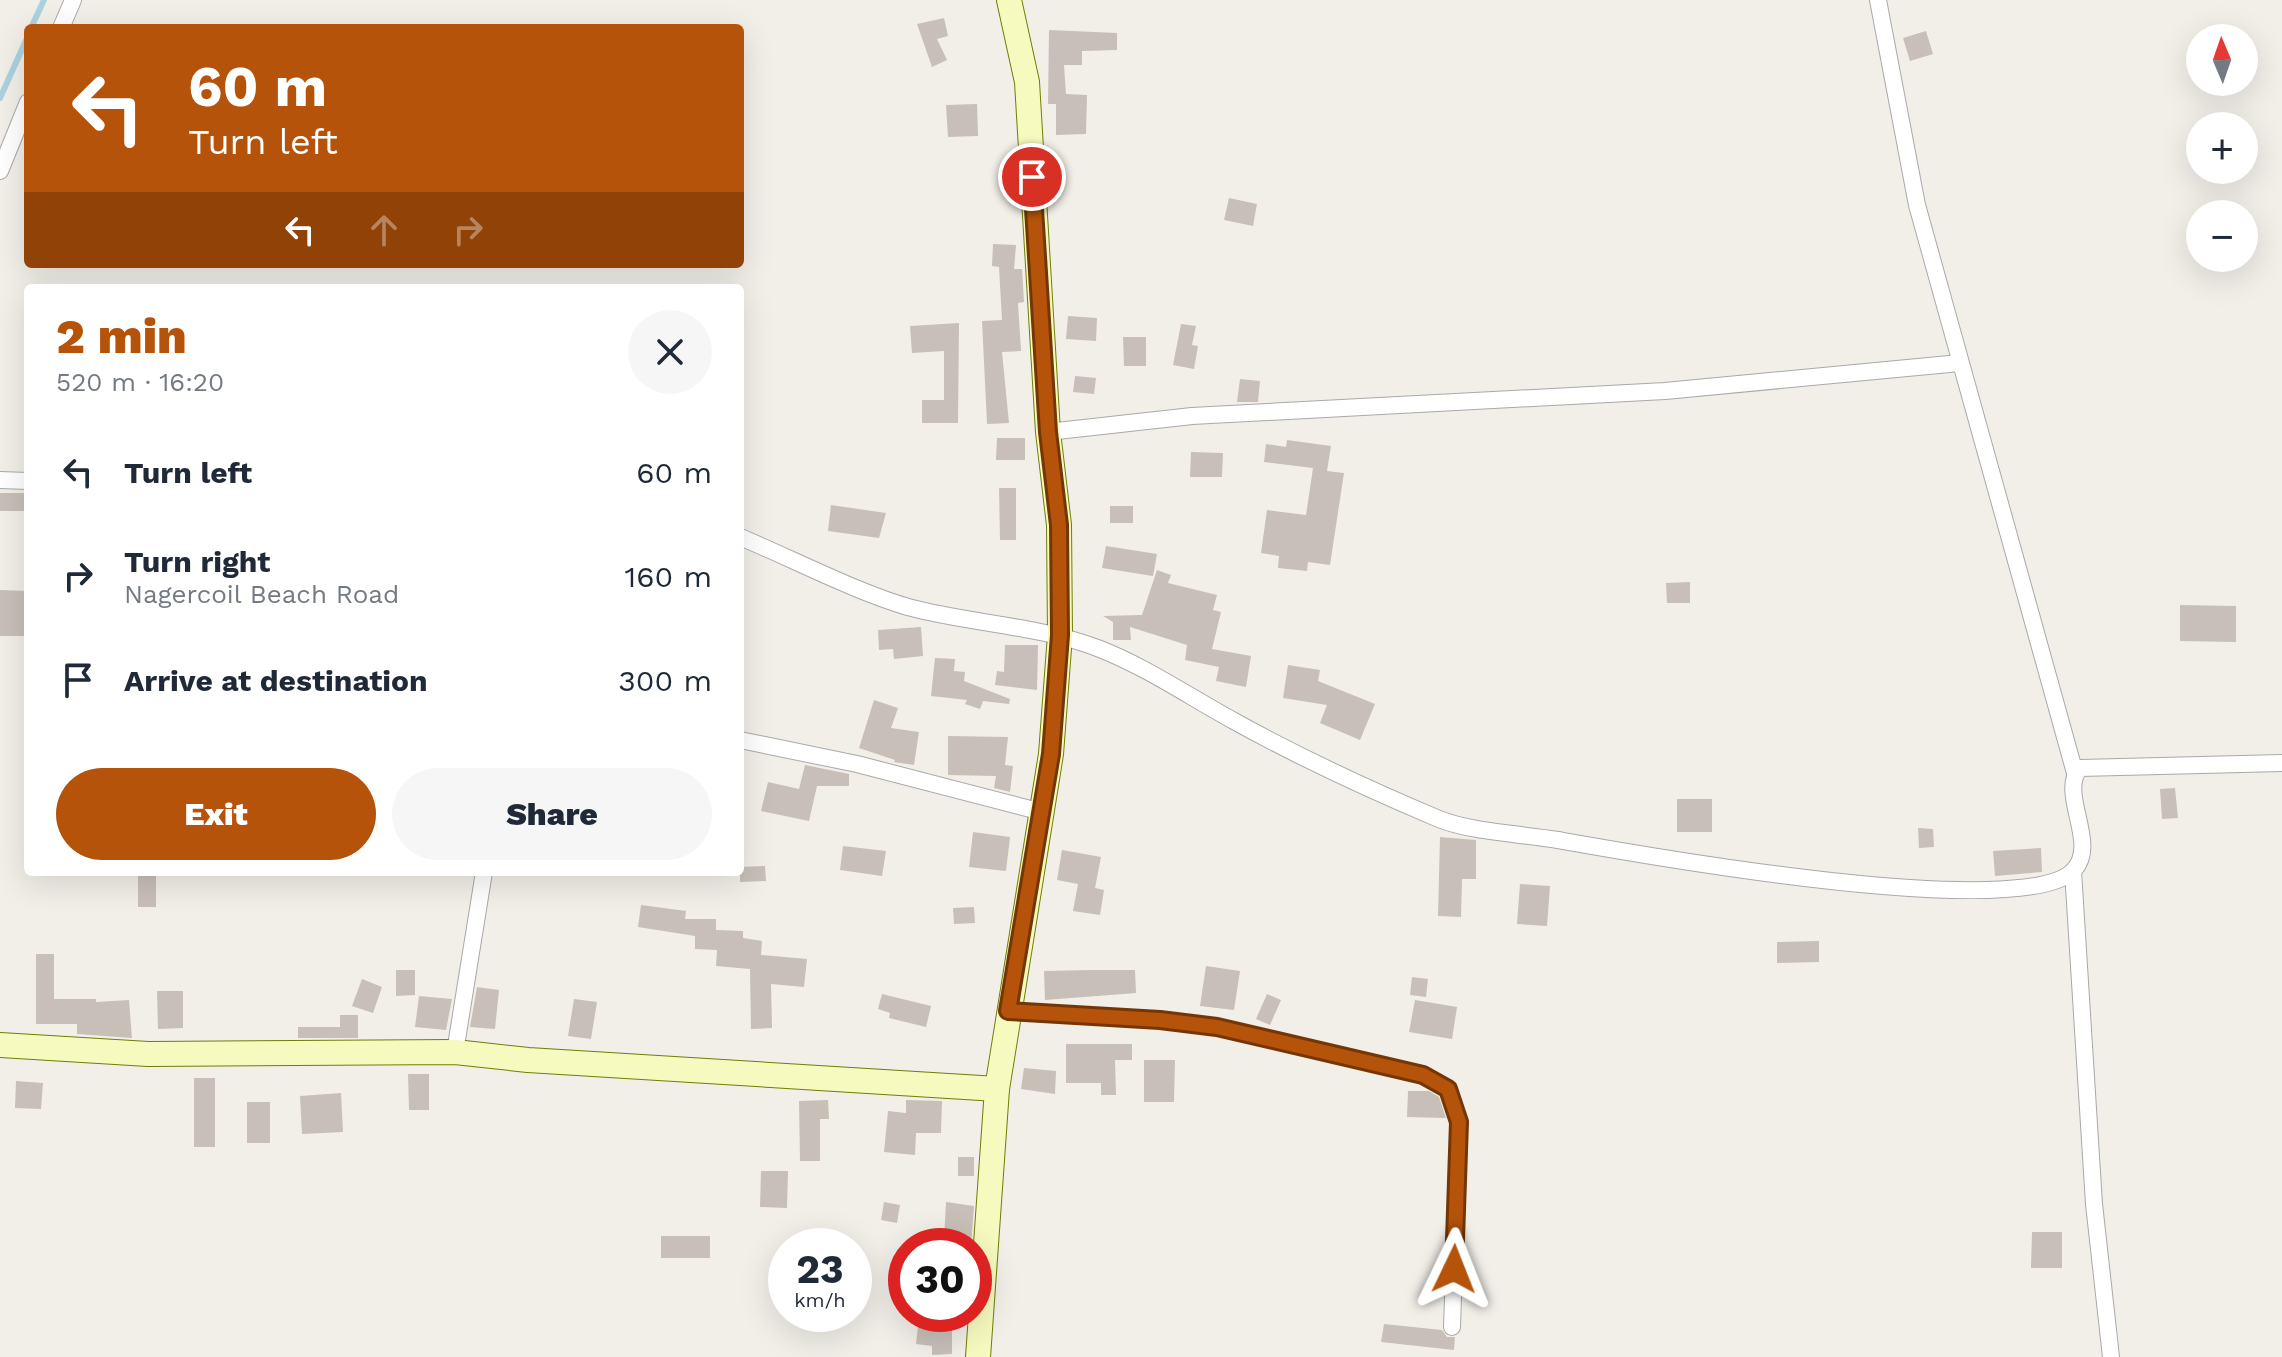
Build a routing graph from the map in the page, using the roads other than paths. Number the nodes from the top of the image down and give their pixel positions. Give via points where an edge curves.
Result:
1 (73, 0) edge
2 (1009, 0) edge
3 (1878, 0) edge
4 (63, 24) edge
5 (24, 112) edge
6 (0, 171) edge
7 (1960, 363) junction
8 (1048, 432) junction
9 (0, 480) edge
10 (24, 481) edge
11 (744, 539) edge
12 (1060, 635) junction
13 (744, 741) edge
14 (2282, 763) edge
15 (2075, 773) junction
16 (1042, 812) junction
17 (2073, 871) junction
18 (483, 876) edge
19 (1008, 1011) junction
20 (0, 1045) edge
21 (455, 1052) junction
22 (997, 1089) junction
23 (1452, 1327) dead end
24 (978, 1357) edge
25 (2111, 1357) edge

1 - 4 street
2 - 8 main road via 1027,82
3 - 7 street via 1917,205
5 - 6 street
7 - 8 street via 1665,391 1192,416
7 - 15 street
8 - 12 main road via 1059,525
9 - 10 street
11 - 12 street via 907,606
12 - 16 main road
12 - 17 street via 1104,650 1246,728 1443,821 1816,879 1989,889 2031,886
13 - 16 street
14 - 15 street via 2088,765
15 - 17 street via 2081,851
16 - 19 main road
17 - 25 street via 2094,1204
18 - 21 street
19 - 22 main road
19 - 23 street via 1217,1027 1423,1075 1448,1089 1459,1122
20 - 21 main road via 148,1054
21 - 22 main road
22 - 24 main road

